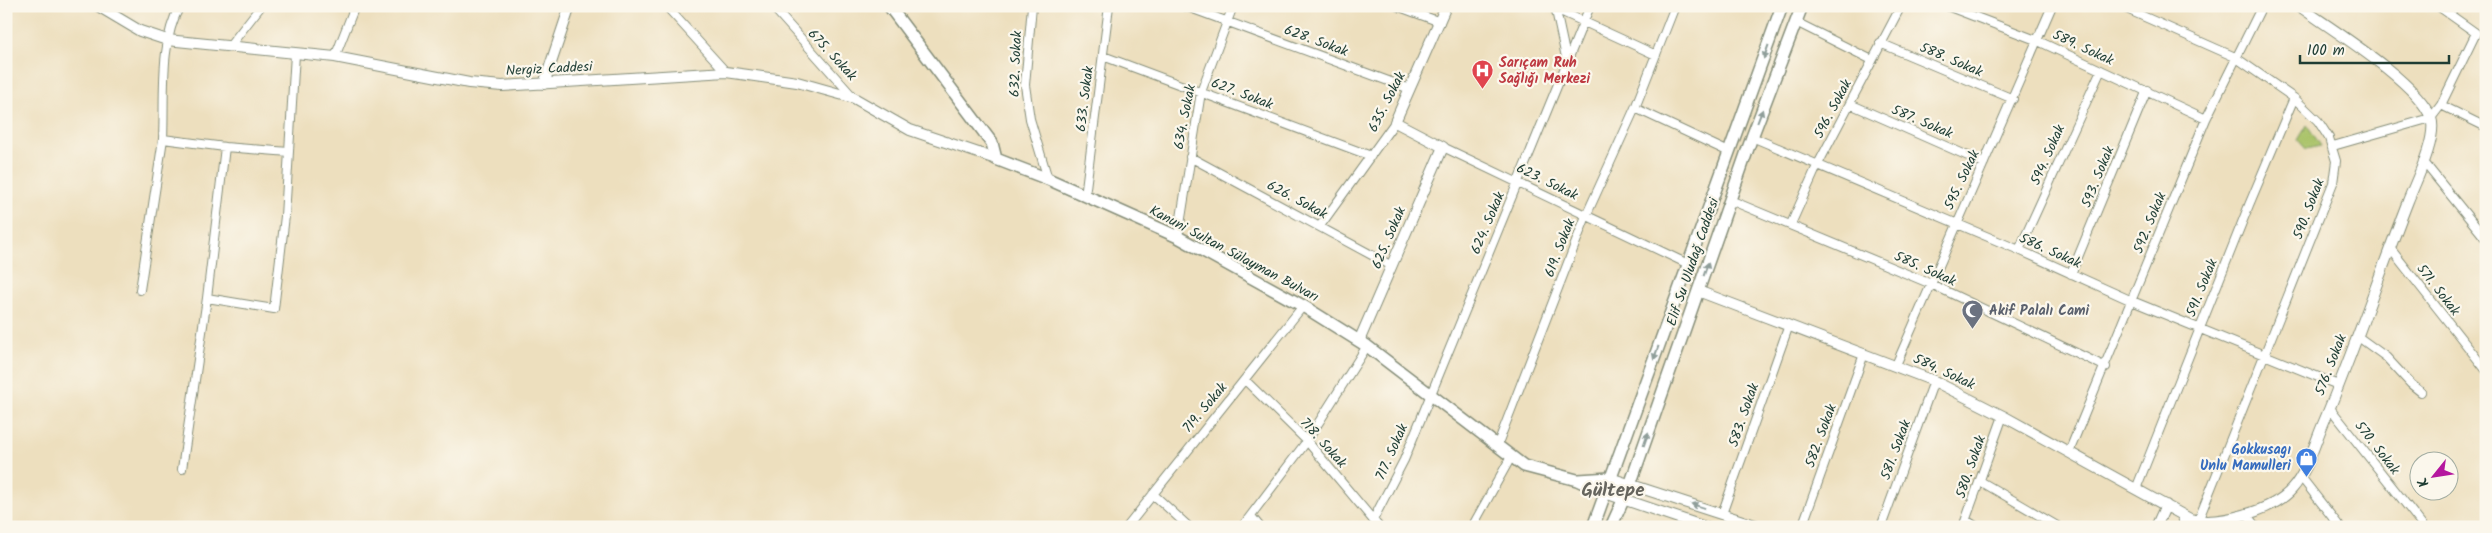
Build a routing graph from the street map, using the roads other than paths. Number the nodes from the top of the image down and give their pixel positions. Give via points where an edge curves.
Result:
1 (98, 6) edge
2 (180, 6) edge
3 (261, 6) edge
4 (355, 6) edge
5 (570, 6) edge
6 (666, 6) edge
7 (772, 6) edge
8 (889, 6) edge
9 (1032, 6) edge
10 (1109, 6) edge
11 (1185, 6) edge
12 (1233, 6) edge
13 (1397, 6) edge
14 (1446, 6) edge
15 (1590, 6) edge
16 (1675, 6) edge
17 (1782, 6) edge
18 (1802, 6) edge
19 (1901, 6) edge
20 (1947, 6) edge
21 (2052, 6) edge
22 (2120, 6) edge
23 (2262, 6) edge
24 (2299, 6) edge
25 (2438, 6) edge
26 (1556, 8) edge
27 (1227, 21) junction
28 (1440, 22) junction
29 (1584, 22) junction
30 (1796, 22) junction
31 (167, 40) junction
32 (2036, 40) junction
33 (1880, 43) junction
34 (229, 47) junction
35 (295, 54) junction
36 (1656, 55) junction
37 (1103, 56) junction
38 (334, 57) junction
39 (2235, 57) junction
40 (1872, 60) junction
41 (1567, 62) junction
42 (2101, 70) junction
43 (726, 72) junction
44 (544, 84) junction
45 (1410, 89) junction
46 (2147, 90) junction
47 (1202, 92) junction
48 (854, 98) junction
49 (2294, 98) junction
50 (2012, 99) junction
51 (1850, 104) junction
52 (2441, 105) junction
53 (1635, 108) junction
54 (2431, 118) junction
55 (2206, 119) junction
56 (1395, 122) junction
57 (2486, 127) edge
58 (1752, 137) junction
59 (163, 139) junction
60 (2333, 146) junction
61 (226, 147) junction
62 (1443, 147) junction
63 (289, 152) junction
64 (1728, 152) junction
65 (1371, 156) junction
66 (1190, 157) junction
67 (996, 159) junction
68 (2423, 161) junction
69 (1984, 163) junction
70 (1817, 166) junction
71 (1048, 179) junction
72 (1518, 183) junction
73 (1086, 196) junction
74 (1730, 200) junction
75 (1586, 216) junction
76 (1791, 224) junction
77 (1956, 224) junction
78 (1320, 226) junction
79 (1178, 237) junction
80 (2486, 239) edge
81 (2390, 248) junction
82 (2019, 250) junction
83 (1688, 264) junction
84 (1392, 266) junction
85 (2071, 274) junction
86 (1931, 284) junction
87 (140, 290) dead end
88 (1698, 291) junction
89 (207, 298) junction
90 (2132, 302) junction
91 (1303, 306) junction
92 (1789, 325) junction
93 (2199, 330) junction
94 (2357, 336) junction
95 (1363, 343) junction
96 (1864, 354) junction
97 (2266, 355) junction
98 (1896, 365) junction
99 (2106, 367) junction
100 (2486, 370) edge
101 (1245, 380) junction
102 (1934, 381) junction
103 (2338, 385) junction
104 (2421, 392) dead end
105 (1431, 393) junction
106 (2330, 408) junction
107 (2003, 416) junction
108 (1307, 441) junction
109 (1497, 446) junction
110 (2069, 452) junction
111 (1510, 457) junction
112 (182, 469) dead end
113 (2300, 477) junction
114 (1610, 478) junction
115 (1578, 480) junction
116 (1980, 481) junction
117 (1630, 485) junction
118 (2136, 489) junction
119 (1605, 493) junction
120 (1152, 494) junction
121 (1623, 500) junction
122 (2166, 505) junction
123 (1722, 514) junction
124 (2246, 514) junction
125 (1251, 516) junction
126 (2182, 516) junction
127 (1373, 520) junction
128 (2198, 521) junction
129 (1965, 524) edge
130 (1127, 527) edge
131 (1189, 527) edge
132 (1242, 527) edge
133 (1260, 527) edge
134 (1379, 527) edge
135 (1472, 527) edge
136 (1593, 527) edge
137 (1611, 527) edge
138 (1705, 527) edge
139 (1760, 527) edge
140 (1802, 527) edge
141 (1881, 527) edge
142 (1976, 527) edge
143 (2059, 527) edge
144 (2156, 527) edge
145 (2184, 527) edge
146 (2256, 527) edge
147 (2340, 527) edge
148 (2424, 527) edge

1 - 31 street, Nergiz Caddesi via 140,31
2 - 31 street
3 - 34 street
4 - 38 street
5 - 44 street
6 - 43 street
7 - 48 street, 675. Sokak
8 - 67 main road via 992,142
9 - 71 street, 632. Sokak via 1026,94
10 - 37 street, 633. Sokak
11 - 27 street, 628. Sokak
12 - 27 street, 634. Sokak
13 - 28 street
14 - 28 street, 635. Sokak
15 - 29 street, 624. Sokak
16 - 36 street, 619. Sokak
17 -> 64 main road, Elif Su Uludağ Caddesi
18 - 30 main road, Elif Su Uludağ Caddesi
19 - 33 street, 596. Sokak
20 - 32 street, 589. Sokak
21 - 32 street, 595. Sokak
22 - 39 street, 590. Sokak
23 - 39 street, 592. Sokak
24 - 54 street via 2392,72
25 - 52 street via 2476,33
26 - 29 street
26 - 41 street
27 - 45 street, 628. Sokak
27 - 47 street, 634. Sokak
28 - 45 street, 635. Sokak
29 - 36 street
29 - 41 street, 624. Sokak
30 - 40 street
58 -> 30 main road, Elif Su Uludağ Caddesi
31 - 34 street, Nergiz Caddesi
31 - 59 street
32 - 42 street, 589. Sokak
32 - 50 street, 595. Sokak
33 - 40 street, 596. Sokak
33 - 50 street, 588. Sokak
34 - 35 street, Nergiz Caddesi
35 - 38 street, Nergiz Caddesi
35 - 63 street
36 - 53 street, 619. Sokak
37 - 47 street, 627. Sokak
37 - 73 street, 633. Sokak
38 - 44 street, Nergiz Caddesi via 469,83 502,86
39 - 49 street, 590. Sokak
39 - 55 street, 592. Sokak
40 - 51 street, 596. Sokak
41 - 72 street, 624. Sokak
42 - 46 street, 589. Sokak
42 - 82 street, 594. Sokak
43 - 44 street, Nergiz Caddesi
43 - 48 street, Nergiz Caddesi via 796,82
45 - 56 street, 635. Sokak
46 - 55 street, 589. Sokak
46 - 85 street, 593. Sokak
47 - 65 street, 627. Sokak
47 - 66 street, 634. Sokak
48 - 67 street, Nergiz Caddesi via 910,130
49 - 60 street, 590. Sokak via 2318,121
49 - 93 street, 591. Sokak
50 - 69 street, 595. Sokak
51 - 69 street, 587. Sokak
51 - 70 street, 596. Sokak
52 - 54 street
52 - 57 street
53 - 64 street
53 - 75 street, 619. Sokak
54 - 60 street
54 - 68 street, 576. Sokak via 2432,130
55 - 90 street, 592. Sokak
56 - 62 street, 623. Sokak
56 - 65 street, 635. Sokak
58 - 70 street, 586. Sokak
58 - 74 main road, Elif Su Uludağ Caddesi
59 - 61 street
59 - 87 street
60 - 97 street, 590. Sokak via 2336,161 2333,183
61 - 63 street
61 - 89 street
62 - 72 street, 623. Sokak
62 - 84 street, 625. Sokak
63 - 89 street via 274,309
64 - 83 main road, Elif Su Uludağ Caddesi
65 - 78 street, 635. Sokak
66 - 78 street, 626. Sokak
66 - 79 street, 634. Sokak
67 - 71 main road, Kanuni Sultan Sülayman Bulvarı
68 - 80 street
68 - 81 street, 576. Sokak
69 - 77 street, 595. Sokak
70 - 76 street, 596. Sokak
70 - 77 street, 586. Sokak
71 - 73 main road, Kanuni Sultan Sülayman Bulvarı
72 - 75 street, 623. Sokak
72 - 105 street, 624. Sokak
73 - 79 main road, Kanuni Sultan Sülayman Bulvarı
74 - 76 street, 585. Sokak
88 -> 74 main road, Elif Su Uludağ Caddesi
75 - 83 street, 623. Sokak
75 - 109 street, 619. Sokak
76 - 86 street, 585. Sokak
77 - 82 street, 586. Sokak
77 - 86 street, 595. Sokak
78 - 84 street, 626. Sokak
79 - 91 main road, Kanuni Sultan Sülayman Bulvarı
81 - 94 street, 576. Sokak
81 - 100 street, 571. Sokak
82 - 85 street, 586. Sokak
83 -> 114 main road, Elif Su Uludağ Caddesi
84 - 95 street, 625. Sokak
85 - 90 street, 586. Sokak
86 - 98 street, 595. Sokak
86 - 99 street, 585. Sokak
88 - 92 street, 584. Sokak
117 -> 88 main road, Elif Su Uludağ Caddesi
89 - 112 street
90 - 93 street, 586. Sokak
90 - 99 street, 592. Sokak
91 - 95 main road, Kanuni Sultan Sülayman Bulvarı
91 - 101 street, 719. Sokak
92 - 96 street, 584. Sokak
92 - 123 street, 583. Sokak
93 - 97 street, 586. Sokak
93 - 118 street, 591. Sokak
94 - 103 street, 576. Sokak
94 - 104 street via 2386,357
95 - 105 main road, Kanuni Sultan Sülayman Bulvarı
95 - 108 street
96 - 98 street, 584. Sokak
96 - 140 street, 582. Sokak
97 - 103 street, 586. Sokak
97 - 128 street, 590. Sokak
98 - 102 street, 584. Sokak
99 - 110 street, 592. Sokak
101 - 108 street, 718. Sokak
101 - 120 street, 719. Sokak
102 - 107 street, 584. Sokak
102 - 141 street, 581. Sokak
103 - 106 street, 576. Sokak
105 - 109 main road, Kanuni Sultan Sülayman Bulvarı
105 - 127 street, 717. Sokak via 1404,460
106 - 113 street, 576. Sokak
106 - 148 street, 570. Sokak
107 - 110 street, 584. Sokak
107 - 116 street, 580. Sokak
108 - 125 street
108 - 127 street, 718. Sokak
109 - 111 main road, Kanuni Sultan Sülayman Bulvarı
110 - 118 street, 584. Sokak
111 - 115 main road, Kanuni Sultan Sülayman Bulvarı via 1533,469
111 - 135 street
113 - 124 street, 576. Sokak via 2284,496
113 - 147 street
114 - 115 main road
114 - 117 street
114 - 119 main road, Elif Su Uludağ Caddesi
115 - 119 main road
116 - 129 street, 580. Sokak
116 - 143 street
117 - 121 main road, Elif Su Uludağ Caddesi
123 -> 117 street
118 - 122 street, 584. Sokak
119 - 121 street
119 - 136 main road, Elif Su Uludağ Caddesi
120 - 130 street, 719. Sokak
120 - 131 street
121 - 137 main road, Elif Su Uludağ Caddesi
121 - 138 street
122 - 126 street, 576. Sokak
122 - 144 street
123 - 139 street
124 - 128 street, 576. Sokak via 2218,521
124 - 146 street
125 - 132 street
125 - 133 street
126 - 128 street, 576. Sokak
126 - 145 street
127 - 134 street, 718. Sokak
129 - 142 street

